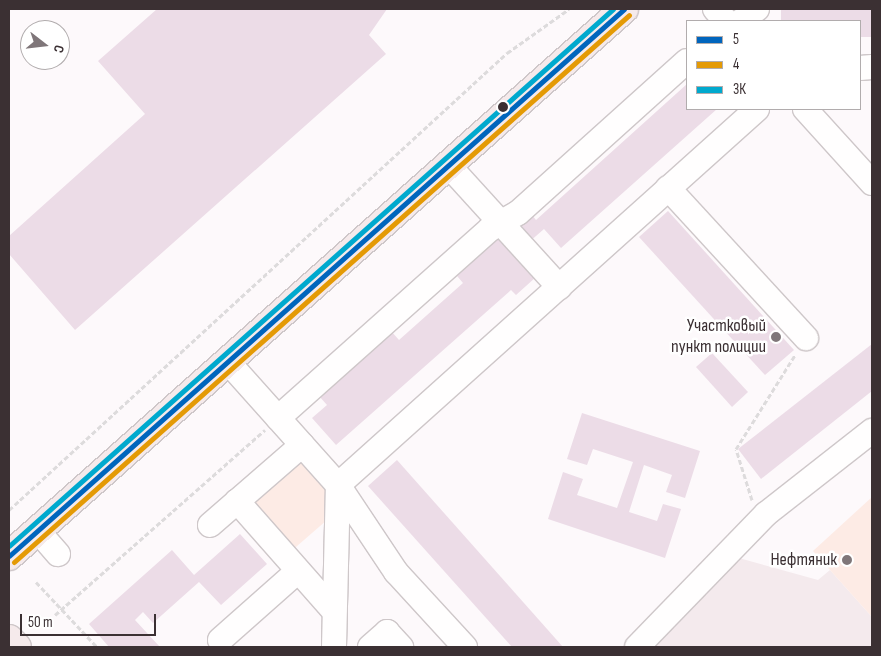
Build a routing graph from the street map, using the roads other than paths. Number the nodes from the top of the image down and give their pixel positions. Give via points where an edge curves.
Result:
1 (624, 9) edge
2 (715, 9) edge
3 (757, 9) edge
4 (725, 20) edge
5 (742, 20) edge
6 (686, 62) edge
7 (756, 110) edge
8 (806, 110) edge
9 (449, 166) junction
10 (872, 183) edge
11 (668, 188) junction
12 (500, 222) junction
13 (559, 287) junction
14 (806, 338) road end
15 (228, 362) junction
16 (278, 418) junction
17 (872, 431) edge
18 (302, 444) junction
19 (338, 485) junction
20 (237, 502) junction
21 (210, 525) dead end
22 (37, 530) junction
23 (58, 554) dead end
24 (9, 556) edge
25 (298, 570) junction
26 (334, 611) junction
27 (9, 639) edge
28 (220, 640) dead end
29 (17, 647) edge
30 (334, 647) edge
31 (370, 647) edge
32 (401, 647) edge
33 (465, 647) edge
34 (638, 647) edge

1 - 9 main road
2 - 4 lane
3 - 5 lane
6 - 12 lane via 518,213
7 - 11 lane
8 - 10 lane
9 - 12 lane
9 - 15 main road
11 - 13 lane
11 - 14 lane
12 - 13 lane
12 - 16 lane
13 - 19 lane
15 - 16 lane
15 - 22 main road
16 - 18 lane
17 - 34 lane via 758,522
18 - 19 lane
18 - 20 lane
19 - 26 lane
19 - 33 lane via 396,572
20 - 21 lane
20 - 25 lane
22 - 23 lane
22 - 24 main road
25 - 26 lane
25 - 28 lane
26 - 30 lane
27 - 29 main road
31 - 32 lane via 387,632

